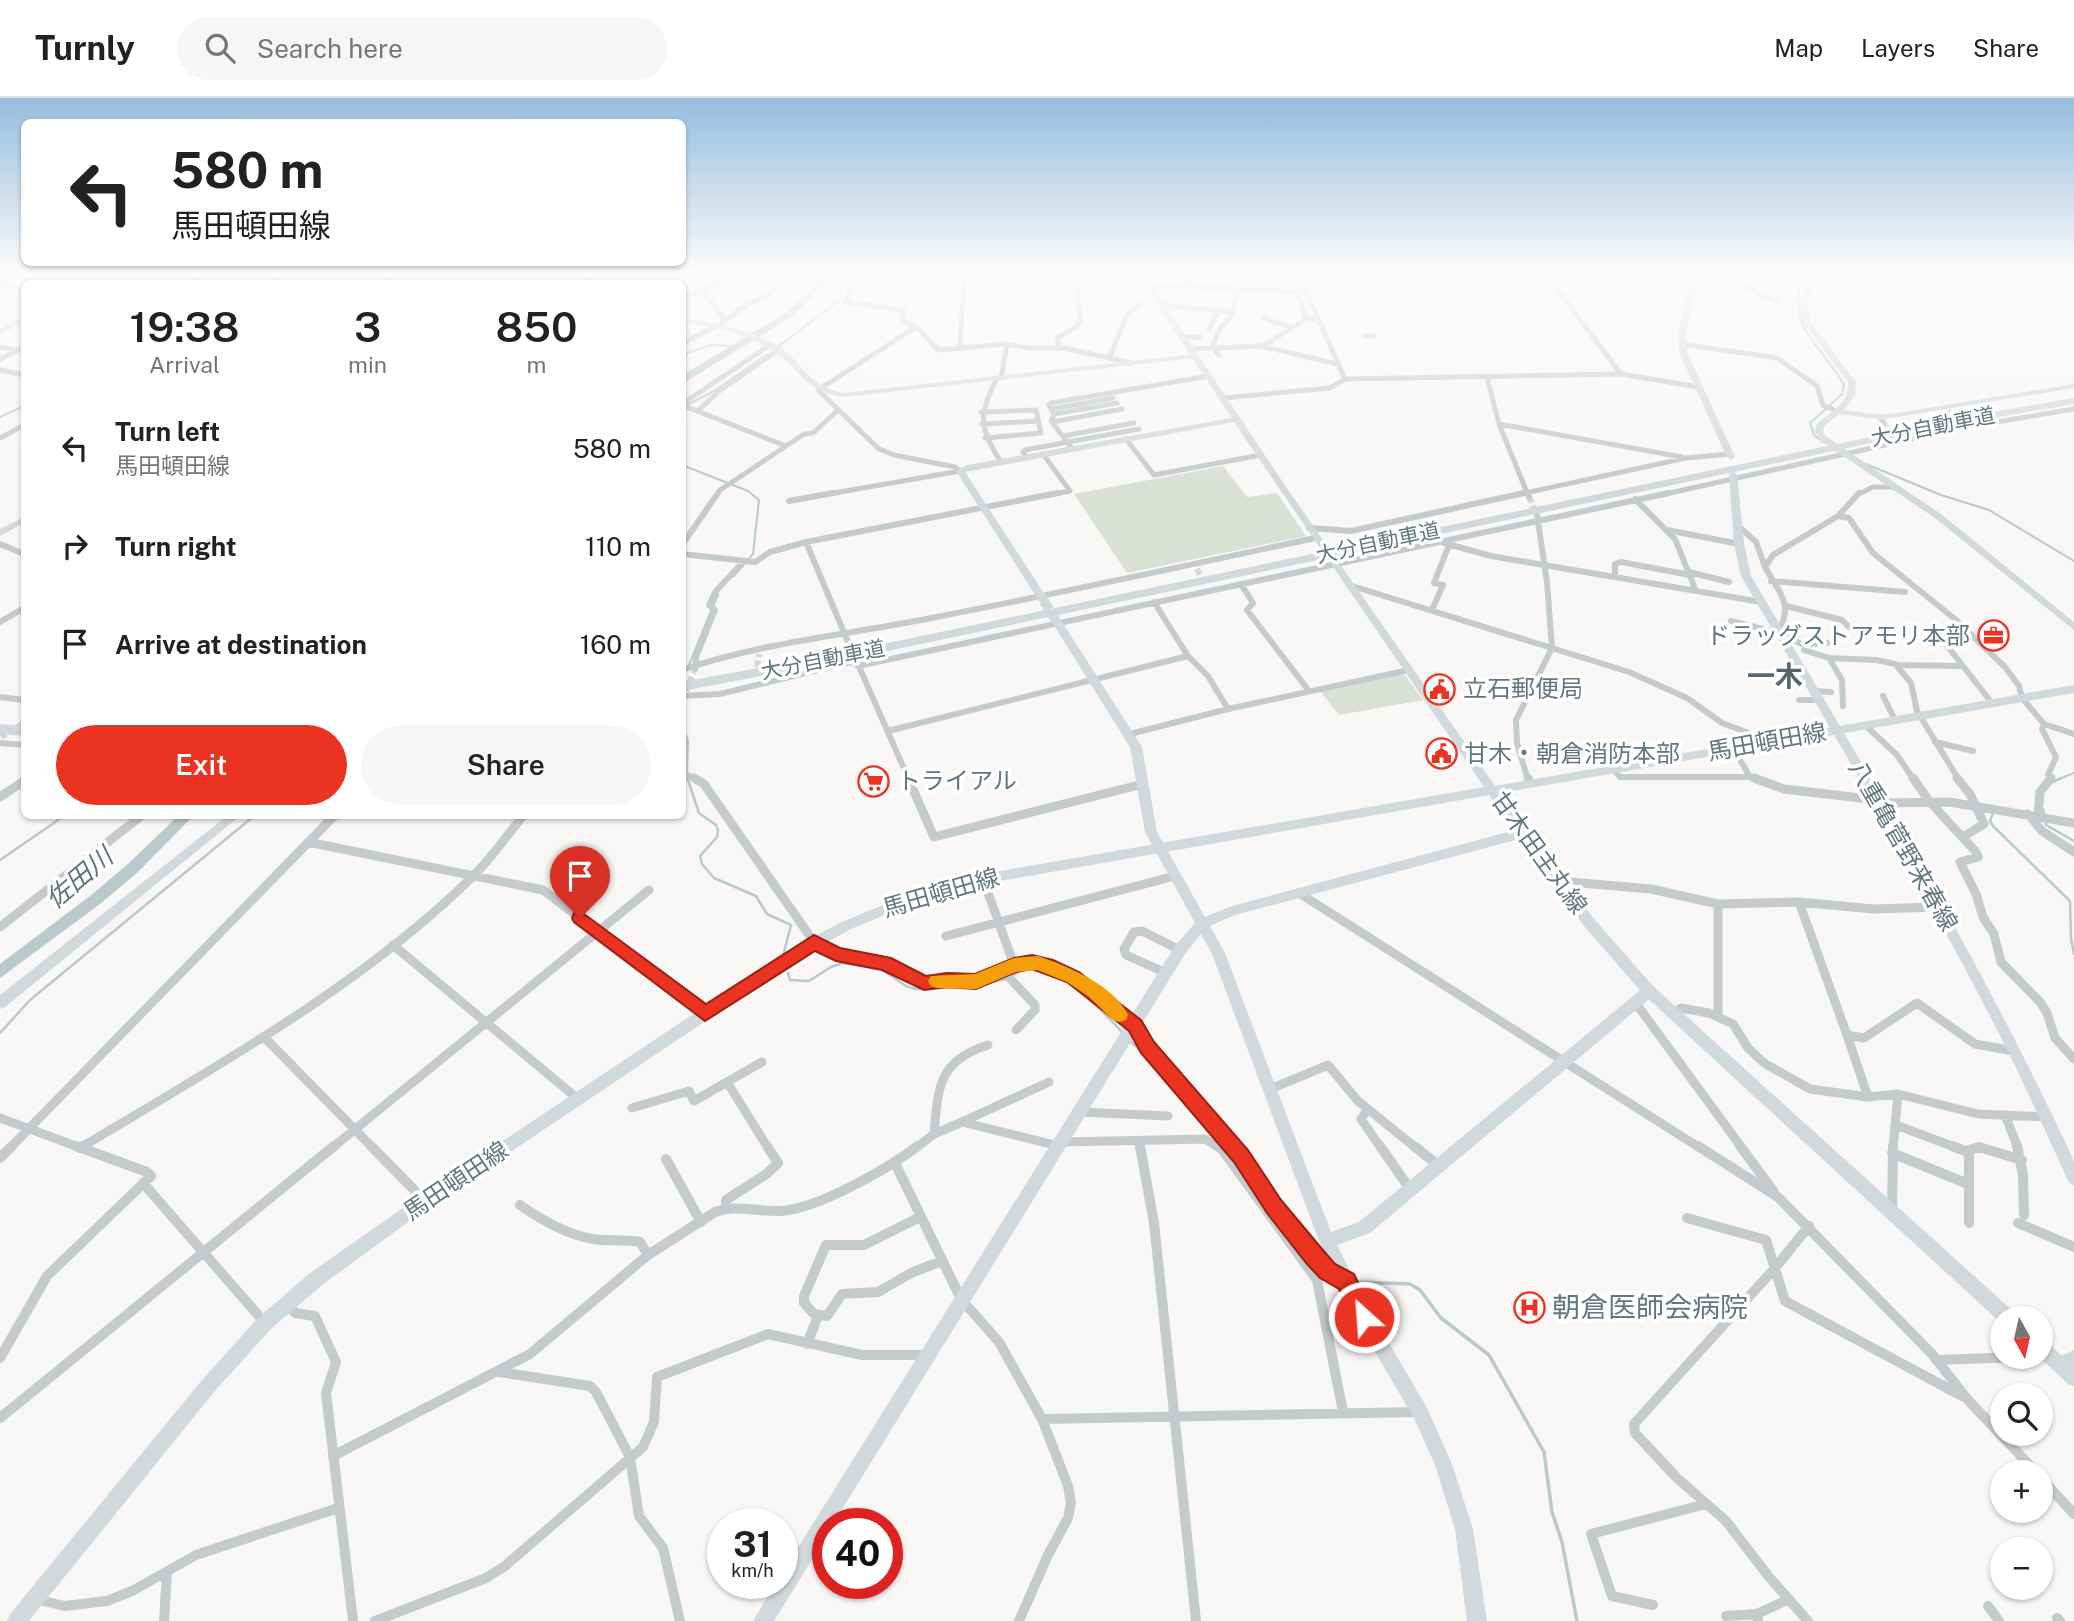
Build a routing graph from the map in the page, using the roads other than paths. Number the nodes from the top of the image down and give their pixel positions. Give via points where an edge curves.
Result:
1 (767, 344) edge
2 (889, 344) edge
3 (932, 344) edge
4 (960, 344) edge
5 (1007, 344) junction
6 (1058, 344) edge
7 (1115, 344) edge
8 (1188, 344) edge
9 (1264, 344) edge
10 (1329, 344) edge
11 (1598, 344) edge
12 (1682, 344) joint
13 (1823, 344) edge
14 (772, 346) junction
15 (1213, 346) junction
16 (1261, 346) junction
17 (0, 347) edge
18 (21, 348) edge
19 (960, 348) junction
20 (1058, 348) junction
21 (18, 350) junction
22 (1193, 352) junction
23 (1219, 355) dead end
24 (1110, 356) junction
25 (0, 359) edge
26 (1131, 363) junction
27 (1338, 364) junction
28 (0, 370) edge
29 (21, 374) edge
30 (1621, 374) junction
31 (1209, 376) junction
32 (1487, 377) junction
33 (999, 378) junction
34 (1345, 379) junction
35 (2074, 386) edge
36 (1699, 387) junction
37 (818, 390) junction
38 (1113, 398) junction
39 (1223, 398) junction
40 (2074, 400) edge
41 (1091, 402) junction
42 (686, 406) edge
43 (1070, 409) junction
44 (1122, 409) junction
45 (838, 410) junction
46 (2074, 410) edge
47 (698, 411) junction
48 (1836, 411) junction
49 (981, 412) junction
50 (1052, 412) junction
51 (1100, 413) junction
52 (1237, 419) junction
53 (1039, 421) junction
54 (1052, 422) junction
55 (1499, 424) junction
56 (982, 425) junction
57 (21, 427) edge
58 (1139, 429) junction
59 (1119, 435) junction
60 (0, 438) edge
61 (985, 438) junction
62 (1093, 438) junction
63 (1068, 442) junction
64 (786, 446) junction
65 (1844, 446) junction
66 (1043, 454) junction
67 (1261, 455) junction
68 (1730, 456) joint
69 (1026, 457) junction
70 (1686, 458) junction
71 (1000, 462) junction
72 (960, 471) junction
73 (1733, 476) junction
74 (1895, 487) junction
75 (1527, 494) junction
76 (1635, 499) junction
77 (789, 501) dead end
78 (984, 509) junction
79 (1839, 516) junction
80 (1538, 518) junction
81 (21, 522) edge
82 (1737, 525) junction
83 (1667, 530) junction
84 (0, 533) edge
85 (686, 539) edge
86 (806, 542) junction
87 (1313, 543) junction
88 (0, 544) edge
89 (1445, 544) junction
90 (1739, 544) junction
91 (21, 553) edge
92 (686, 554) edge
93 (748, 561) junction
94 (1335, 565) junction
95 (1543, 565) junction
96 (1765, 567) junction
97 (1689, 574) junction
98 (1615, 576) junction
99 (1771, 580) junction
100 (1729, 582) dead end
101 (1241, 584) junction
102 (1349, 585) junction
103 (1696, 591) junction
104 (1905, 592) dead end
105 (1043, 599) junction
106 (1154, 602) junction
107 (1761, 602) junction
108 (1786, 606) junction
109 (21, 610) edge
110 (1433, 610) junction
111 (1056, 621) junction
112 (1731, 621) dead end
113 (0, 622) edge
114 (1849, 627) dead end
115 (2074, 627) edge
116 (1778, 633) junction
117 (1937, 633) dead end
118 (847, 638) junction
119 (1828, 643) dead end
120 (1553, 647) junction
121 (1803, 647) junction
122 (1188, 656) junction
123 (1829, 658) junction
124 (857, 662) junction
125 (1798, 665) junction
126 (1896, 665) junction
127 (1963, 666) junction
128 (1409, 670) junction
129 (686, 680) edge
130 (1094, 681) junction
131 (2074, 689) edge
132 (1309, 691) junction
133 (1831, 692) dead end
134 (1816, 695) junction
135 (1883, 696) dead end
136 (0, 697) edge
137 (2022, 698) junction
138 (21, 700) edge
139 (1799, 700) dead end
140 (1992, 703) junction
141 (1843, 706) dead end
142 (1228, 709) junction
143 (1921, 716) junction
144 (1895, 720) junction
145 (0, 721) edge
146 (21, 723) edge
147 (2043, 724) junction
148 (1865, 725) junction
149 (888, 730) junction
150 (1838, 730) junction
151 (21, 732) edge
152 (1130, 734) junction
153 (2074, 734) edge
154 (0, 737) edge
155 (1935, 742) junction
156 (1767, 743) junction
157 (21, 744) edge
158 (1733, 748) junction
159 (1973, 751) dead end
160 (1612, 768) junction
161 (686, 774) edge
162 (1750, 777) junction
163 (1529, 782) junction
164 (21, 783) edge
165 (1143, 783) junction
166 (1963, 786) junction
167 (1491, 788) junction
168 (1978, 793) dead end
169 (0, 797) edge
170 (1929, 801) junction
171 (1880, 802) junction
172 (1977, 808) junction
173 (2028, 814) junction
174 (2041, 816) junction
175 (137, 819) edge
176 (230, 819) edge
177 (331, 819) edge
178 (521, 819) edge
179 (2074, 823) edge
180 (1523, 833) junction
181 (1964, 837) junction
182 (309, 842) junction
183 (1160, 849) junction
184 (2074, 852) edge
185 (474, 875) junction
186 (1175, 876) junction
187 (983, 879) junction
188 (1558, 881) junction
189 (649, 890) dead end
190 (1298, 893) junction
191 (1799, 902) junction
192 (1718, 904) junction
193 (1940, 907) junction
194 (999, 922) junction
195 (1203, 923) junction
196 (0, 926) edge
197 (598, 932) junction
198 (946, 936) dead end
199 (814, 942) junction
200 (393, 945) junction
201 (1180, 950) junction
202 (1014, 965) junction
203 (1166, 973) junction
204 (1006, 974) junction
205 (1649, 991) junction
206 (1635, 1002) junction
207 (0, 1003) edge
208 (1674, 1013) junction
209 (705, 1014) junction
210 (1718, 1015) junction
211 (486, 1022) junction
212 (1016, 1030) dead end
213 (1130, 1033) junction
214 (1847, 1035) junction
215 (265, 1038) junction
216 (988, 1045) dead end
217 (2014, 1051) junction
218 (2074, 1059) edge
219 (762, 1062) dead end
220 (1562, 1062) junction
221 (727, 1082) junction
222 (1049, 1082) dead end
223 (1270, 1090) junction
224 (1898, 1094) junction
225 (1868, 1097) junction
226 (578, 1099) junction
227 (632, 1108) dead end
228 (1368, 1109) junction
229 (1080, 1112) junction
230 (2005, 1115) junction
231 (1168, 1116) dead end
232 (2048, 1117) junction
233 (0, 1118) edge
234 (962, 1122) junction
235 (1896, 1125) junction
236 (355, 1128) junction
237 (30, 1129) junction
238 (934, 1134) junction
239 (1139, 1141) junction
240 (1060, 1144) junction
241 (80, 1148) junction
242 (1968, 1152) junction
243 (1892, 1153) junction
244 (0, 1157) edge
245 (666, 1159) dead end
246 (2022, 1160) junction
247 (895, 1163) junction
248 (1438, 1165) junction
249 (2074, 1178) edge
250 (143, 1183) junction
251 (1969, 1184) junction
252 (1410, 1189) junction
253 (1778, 1197) junction
254 (425, 1201) junction
255 (520, 1205) dead end
256 (726, 1208) junction
257 (1892, 1213) junction
258 (920, 1217) junction
259 (1687, 1218) dead end
260 (701, 1222) junction
261 (1969, 1223) dead end
262 (1809, 1226) junction
263 (1327, 1241) junction
264 (2074, 1247) edge
265 (203, 1252) junction
266 (649, 1255) junction
267 (942, 1261) junction
268 (1775, 1268) junction
269 (1346, 1282) junction
270 (961, 1300) junction
271 (286, 1303) junction
272 (1995, 1306) edge
273 (818, 1315) junction
274 (265, 1323) junction
275 (807, 1344) junction
276 (929, 1355) junction
277 (0, 1357) edge
278 (2057, 1357) edge
279 (1936, 1360) junction
280 (499, 1372) junction
281 (2074, 1378) edge
282 (1968, 1400) junction
283 (1343, 1412) junction
284 (1420, 1412) junction
285 (1172, 1416) junction
286 (0, 1418) edge
287 (1042, 1419) junction
288 (333, 1457) junction
289 (630, 1457) junction
290 (2025, 1460) edge
291 (2053, 1491) edge
292 (1706, 1504) junction
293 (338, 1508) junction
294 (2074, 1514) edge
295 (167, 1572) junction
296 (35, 1599) junction
297 (1789, 1600) junction
298 (1653, 1605) dead end
299 (1988, 1606) dead end
300 (1726, 1615) dead end
301 (1758, 1618) edge
302 (17, 1621) edge
303 (164, 1621) edge
304 (353, 1621) edge
305 (375, 1621) edge
306 (680, 1621) edge
307 (763, 1621) edge
308 (1019, 1621) edge
309 (1196, 1621) edge
310 (1477, 1621) edge
311 (1808, 1621) edge
312 (1999, 1621) edge

1 - 14 main road
2 - 37 street
3 - 19 street via 936,349
4 - 19 street
5 - 19 street
5 - 20 street
5 - 33 street
6 - 20 street
7 - 24 street
8 - 22 main road, 甘木田主丸線
9 - 16 street
10 - 27 street
11 - 30 street
12 - 36 main road
12 - 48 street via 1777,358 1817,386 1824,405
13 - 48 main road via 1854,390
14 - 37 main road
14 - 42 street
14 - 47 street
15 - 16 street
15 - 22 street
15 - 23 street
16 - 27 street
17 - 21 street
18 - 21 street
20 - 24 street
21 - 25 street
22 - 26 main road
22 - 31 main road, 甘木田主丸線
24 - 26 street
26 - 33 main road
27 - 34 street
28 - 29 street
30 - 32 street
30 - 36 street
31 - 38 street
31 - 39 main road, 甘木田主丸線
32 - 34 street
32 - 55 street
33 - 37 main road via 844,395
33 - 49 street
34 - 39 street via 1330,388
35 - 48 main road via 1882,420
36 - 68 main road
37 - 45 street
38 - 41 street
38 - 41 street
38 - 44 street
39 - 52 main road, 甘木田主丸線
40 - 65 highway, 大分自動車道
40 - 65 highway, 大分自動車道
41 - 43 street
41 - 43 street
41 - 51 street
42 - 47 street
43 - 50 street
43 - 50 street via 1051,403
43 - 51 street
43 - 54 street
43 - 62 street
44 - 51 street
44 - 58 street
45 - 64 street via 813,433
45 - 72 street via 879,449
46 - 65 street
47 - 64 street
48 - 65 main road via 1820,425 1819,432 1824,439
49 - 53 street via 1032,409
49 - 56 street
50 - 54 street
51 - 59 street
52 - 58 main road
52 - 67 main road, 甘木田主丸線
53 - 56 street
53 - 61 street via 1039,434
54 - 63 street
55 - 70 street
55 - 75 street
56 - 61 street
57 - 60 street
58 - 59 main road
58 - 59 street
59 - 62 main road
59 - 62 street
59 - 67 street via 1154,475
61 - 71 street
62 - 63 main road
62 - 63 street
63 - 66 main road
63 - 69 street via 1025,450
64 - 85 street via 720,490
65 - 73 street
65 - 74 main road
65 - 87 highway, 大分自動車道 via 1813,448 1342,548
66 - 69 main road
66 - 78 street via 1070,491
67 - 87 main road, 甘木田主丸線
68 - 70 street
69 - 71 main road
70 - 75 street
71 - 72 main road
72 - 77 street
72 - 78 main road
73 - 76 street
73 - 82 main road, 八重亀菅野来春線
74 - 79 street via 1860,492
74 - 115 main road via 1938,516
75 - 87 street
76 - 80 street
76 - 83 street
78 - 86 street
78 - 105 main road
79 - 96 street via 1773,555
79 - 137 street via 1849,518 1873,553 1956,620 2005,667 2019,685
80 - 89 street
80 - 95 street
81 - 84 street
82 - 90 main road, 八重亀菅野来春線
82 - 96 street via 1756,542
83 - 90 street
83 - 97 street
86 - 93 street
86 - 118 street
87 - 94 main road, 甘木田主丸線
87 - 105 street
87 - 129 highway, 大分自動車道 via 845,656
88 - 91 street
89 - 94 street
89 - 95 street
89 - 110 street via 1434,583 1443,585
90 - 107 main road, 八重亀菅野来春線 via 1746,576
92 - 93 street
93 - 129 street via 716,591
94 - 101 street
94 - 102 main road, 甘木田主丸線
95 - 98 street
95 - 120 street
96 - 99 street
97 - 98 street via 1621,562 1615,564
97 - 100 street
97 - 103 street
98 - 103 street
99 - 104 street
99 - 108 street
101 - 106 street
101 - 132 street via 1253,603 1247,610
102 - 110 street
102 - 128 main road, 甘木田主丸線
103 - 107 street
105 - 118 street
106 - 111 street
106 - 122 street
107 - 116 main road, 八重亀菅野来春線
108 - 114 street via 1842,620
108 - 116 street via 1787,616
109 - 113 street
110 - 120 street
111 - 124 street
111 - 130 main road
112 - 116 street
116 - 121 street
116 - 125 main road, 八重亀菅野来春線
117 - 127 street
118 - 129 street via 729,654
119 - 121 street
120 - 156 street via 1667,689 1722,723
120 - 163 street via 1516,718
121 - 123 street
121 - 125 street
122 - 130 street
122 - 142 street via 1208,676
123 - 126 street
123 - 141 street via 1845,688
124 - 129 street via 720,694
124 - 149 street
125 - 134 main road, 八重亀菅野来春線
126 - 127 street
126 - 143 street via 1911,683
127 - 140 street
128 - 132 street
128 - 167 main road, 甘木田主丸線
130 - 149 street
130 - 152 main road
131 - 137 main road, 馬田頓田線
132 - 142 street
133 - 134 street
134 - 139 street
134 - 150 main road, 八重亀菅野来春線
135 - 144 street
136 - 138 street
137 - 140 main road, 馬田頓田線
137 - 147 street
140 - 143 main road, 馬田頓田線
142 - 152 street
143 - 144 main road, 馬田頓田線
143 - 155 street
144 - 148 main road, 馬田頓田線
145 - 146 highway
147 - 153 street
147 - 174 street via 2056,757 2048,775 2052,780 2040,792
148 - 150 main road, 馬田頓田線
148 - 170 street via 1897,755
149 - 165 street via 934,837
150 - 156 main road, 馬田頓田線
150 - 171 main road, 八重亀菅野来春線
151 - 154 highway
152 - 165 main road
154 - 157 street
155 - 159 street
155 - 166 street
156 - 158 main road, 馬田頓田線
158 - 160 main road, 馬田頓田線
158 - 162 street
160 - 162 street via 1620,777
160 - 163 main road, 馬田頓田線
161 - 199 street via 704,784
162 - 171 street via 1784,789
163 - 167 main road, 馬田頓田線
164 - 169 street
165 - 183 main road via 1151,832
166 - 168 street
166 - 172 street
167 - 180 main road, 甘木田主丸線
167 - 183 main road, 馬田頓田線
170 - 171 street
170 - 172 street
170 - 181 street
171 - 193 main road, 八重亀菅野来春線
172 - 173 street
172 - 181 street via 1984,824
173 - 174 street
173 - 184 street via 2042,831
174 - 179 street
175 - 196 street
176 - 207 main road
177 - 182 street
178 - 185 street
180 - 188 main road, 甘木田主丸線
180 - 190 main road
181 - 218 street via 1978,857 1960,862 1994,934 1998,958 2040,1002 2055,1038
182 - 185 street
182 - 237 street
183 - 186 main road
183 - 187 main road, 馬田頓田線
185 - 197 street via 543,890
185 - 200 street
186 - 194 street
186 - 195 main road
187 - 194 street
187 - 199 main road, 馬田頓田線 via 916,895
188 - 192 street via 1651,889
188 - 205 main road, 甘木田主丸線
189 - 197 street
190 - 195 main road
190 - 220 street
191 - 192 street
191 - 193 street via 1873,909
191 - 214 street
192 - 210 street
193 - 217 main road, 八重亀菅野来春線
194 - 198 street
194 - 202 street
195 - 201 main road
195 - 223 street
197 - 209 street
197 - 211 street
199 - 204 street via 836,954 885,963 924,983 976,981
199 - 209 main road, 馬田頓田線
200 - 211 street
200 - 215 street
201 - 203 main road
201 - 203 street via 1142,931 1134,932 1124,949 1126,955
202 - 204 street
202 - 213 street via 1038,963 1073,977
203 - 213 main road
204 - 212 street via 1036,1007
205 - 206 main road
205 - 208 main road, 甘木田主丸線
206 - 220 main road
206 - 253 street
208 - 210 street via 1681,1008
208 - 257 main road, 甘木田主丸線
209 - 226 main road, 馬田頓田線
210 - 225 street via 1738,1029 1748,1048 1764,1063 1801,1085
211 - 226 street
211 - 236 street
213 - 229 main road
213 - 269 street via 1241,1156 1274,1207 1327,1271
214 - 217 street via 1864,1038 1917,1003 1975,1044
214 - 225 street
215 - 236 street
215 - 241 street
216 - 238 street via 968,1052 943,1073
217 - 232 main road, 八重亀菅野来春線
219 - 221 street
220 - 248 main road
220 - 253 street
221 - 227 street via 694,1101 689,1091
221 - 256 street via 778,1163 726,1200
222 - 234 street
223 - 228 street via 1328,1065
223 - 263 street
224 - 225 street
224 - 230 street via 1959,1111
224 - 235 street
226 - 254 main road, 馬田頓田線
228 - 248 street
228 - 252 street via 1361,1119
229 - 231 street
229 - 240 main road
230 - 232 street
230 - 246 street
232 - 249 main road, 八重亀菅野来春線
233 - 237 street
234 - 238 street
234 - 240 street
235 - 242 street
235 - 243 street
236 - 254 street
236 - 265 street
237 - 241 street
237 - 244 street
238 - 247 street
239 - 240 street
239 - 283 street via 1205,1139 1222,1149 1317,1280
239 - 285 street via 1154,1223
240 - 270 main road
241 - 250 street via 147,1172 151,1176
242 - 246 street via 1979,1147
242 - 251 street
243 - 251 street
243 - 257 street
245 - 260 street
246 - 264 street via 2021,1219
247 - 256 street via 796,1210
247 - 258 street
248 - 252 main road
250 - 265 street
250 - 277 street via 47,1276
251 - 261 street
252 - 263 main road via 1364,1228
253 - 262 street
254 - 271 main road, 馬田頓田線
255 - 266 street via 550,1225 600,1240 639,1242
256 - 260 street
257 - 272 main road, 甘木田主丸線
258 - 267 street
258 - 273 street via 864,1245 826,1245 803,1300
259 - 268 street via 1766,1240
260 - 266 street
262 - 268 street
262 - 279 street
263 - 269 main road
265 - 274 street
265 - 286 street
266 - 280 street via 559,1331
267 - 270 street
267 - 273 street via 878,1292 842,1294 829,1315
268 - 282 street via 1785,1301
268 - 292 street via 1634,1424 1635,1433
269 - 284 main road
270 - 276 main road
270 - 287 street via 999,1342
271 - 274 main road, 馬田頓田線
271 - 288 street via 295,1313 315,1316 336,1362 326,1393
273 - 275 street
274 - 296 main road, 馬田頓田線
275 - 276 street via 862,1355
275 - 289 street via 768,1334 657,1377 651,1434
276 - 307 main road
278 - 279 street
278 - 281 main road
279 - 282 street
280 - 288 street
280 - 289 street via 590,1387
282 - 290 street
283 - 284 street
283 - 285 street
284 - 310 main road via 1464,1529
285 - 287 street
285 - 309 street
287 - 308 street via 1071,1503
288 - 293 street
289 - 305 street via 505,1566 486,1578
289 - 306 street via 639,1516 663,1548
291 - 294 street
292 - 297 street via 1726,1521
292 - 298 street via 1591,1534 1612,1597
293 - 295 street via 196,1555
293 - 304 street
295 - 296 street via 107,1601 65,1606
295 - 303 street
296 - 302 main road, 馬田頓田線
297 - 301 street
297 - 311 street
299 - 312 street
300 - 301 street

